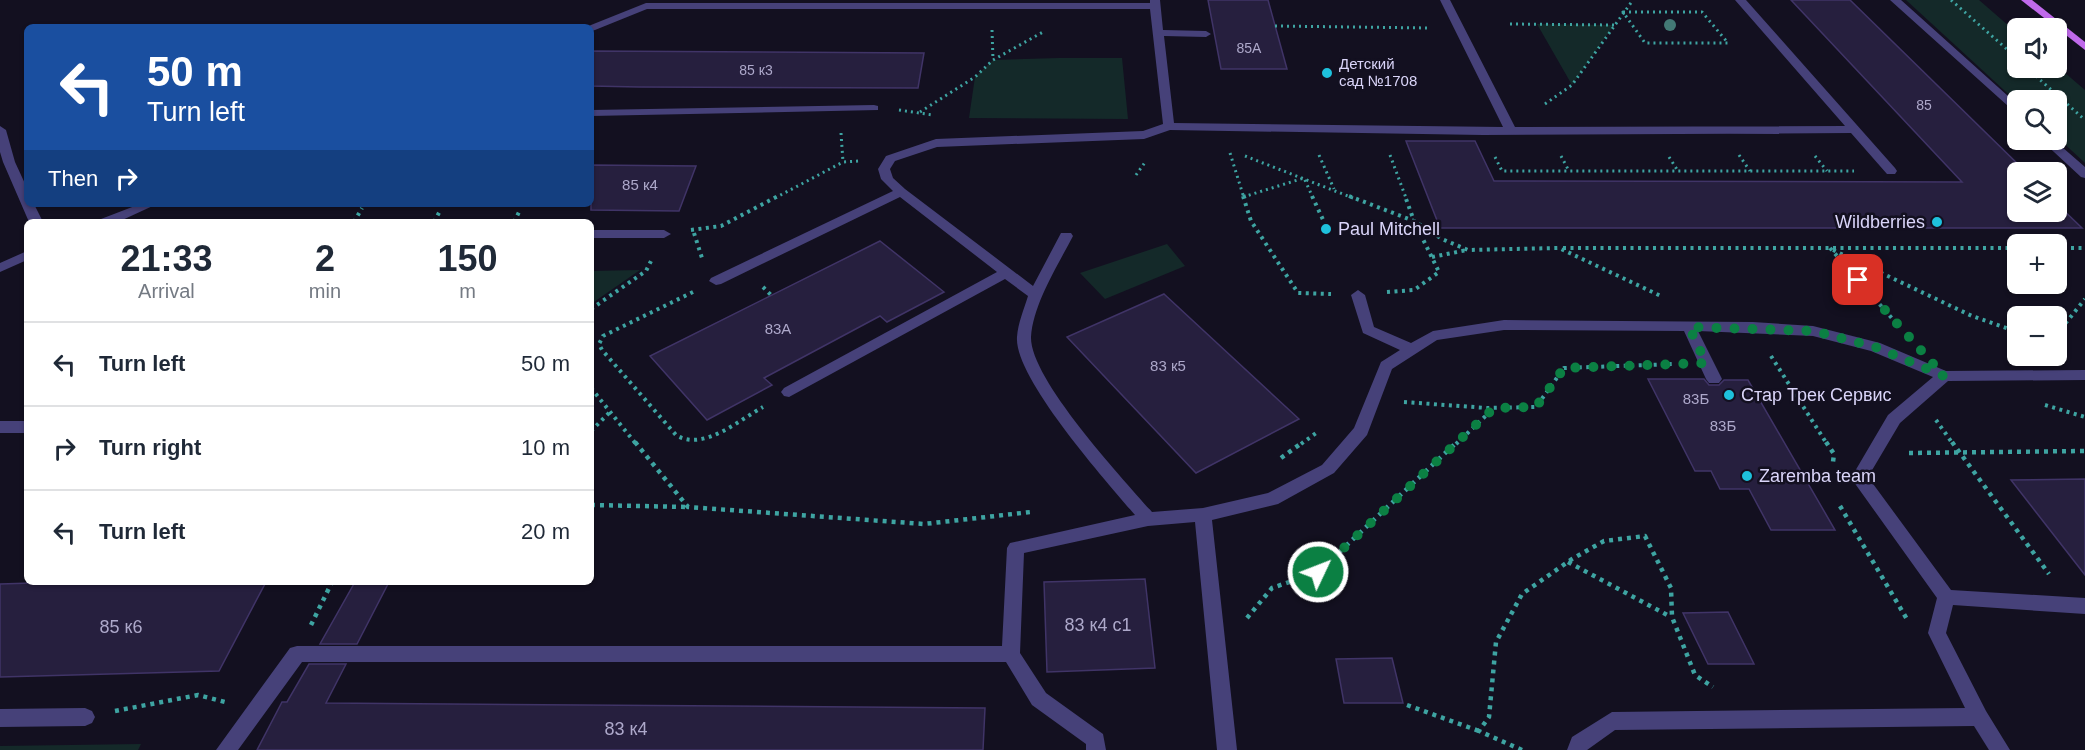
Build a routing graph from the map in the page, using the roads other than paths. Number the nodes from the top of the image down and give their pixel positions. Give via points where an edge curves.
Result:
1 (1445, 0) edge
2 (1740, 0) edge
3 (1895, 0) edge
4 (2026, 0) edge
5 (1155, 3) edge
6 (594, 27) edge
7 (1159, 33) junction
8 (1206, 34) dead end
9 (2085, 47) edge
10 (2007, 102) edge
11 (874, 108) dead end
12 (594, 113) edge
13 (1168, 126) junction
14 (1510, 129) junction
15 (1854, 129) junction
16 (0, 130) edge
17 (2059, 150) edge
18 (1891, 171) road end
19 (2085, 174) edge
20 (901, 192) junction
21 (24, 196) edge
22 (144, 207) edge
23 (114, 219) edge
24 (594, 234) edge
25 (664, 234) road end
26 (1066, 236) dead end
27 (24, 256) edge
28 (0, 268) edge
29 (1006, 273) junction
30 (716, 281) road end
31 (1035, 295) junction
32 (1358, 295) road end
33 (1689, 327) junction
34 (1413, 350) junction
35 (2085, 375) edge
36 (1944, 376) junction
37 (1714, 380) dead end
38 (789, 392) road end
39 (0, 427) edge
40 (24, 427) edge
41 (1203, 515) junction
42 (1148, 519) junction
43 (1946, 597) junction
44 (2079, 606) edge
45 (1011, 654) junction
46 (84, 717) road end
47 (1979, 717) junction
48 (0, 718) edge
49 (226, 750) edge
50 (1096, 750) edge
51 (1227, 750) edge
52 (1577, 750) edge
53 (2000, 750) edge

1 - 14 street
2 - 15 street
3 - 10 street
4 - 9 main road
5 - 6 street via 646,6
5 - 7 street
7 - 8 street
7 - 13 street
11 - 12 street
13 - 14 street
13 - 20 street via 1144,135 936,143 890,159 884,169 887,179
14 - 15 street
15 - 18 street
16 - 21 street
17 - 19 street
20 - 29 street
20 - 30 street
22 - 23 street
24 - 25 street
26 - 31 street
27 - 28 street
29 - 31 street
29 - 38 street
31 - 42 street via 1024,338 1032,368 1074,432
32 - 34 street via 1368,330
33 - 34 street via 1504,325 1433,336
33 - 36 street via 1814,331 1875,347
33 - 37 street
34 - 41 street via 1386,366 1361,431 1328,469 1272,499
35 - 36 street
36 - 43 street via 1894,419 1860,478
39 - 40 street
41 - 42 street
41 - 51 street
42 - 45 street via 1016,548
43 - 44 street
43 - 47 street via 1937,633
45 - 49 street via 297,654
45 - 50 street via 1039,699 1096,740
46 - 48 street
47 - 52 street via 1612,721 1579,744
47 - 53 street

